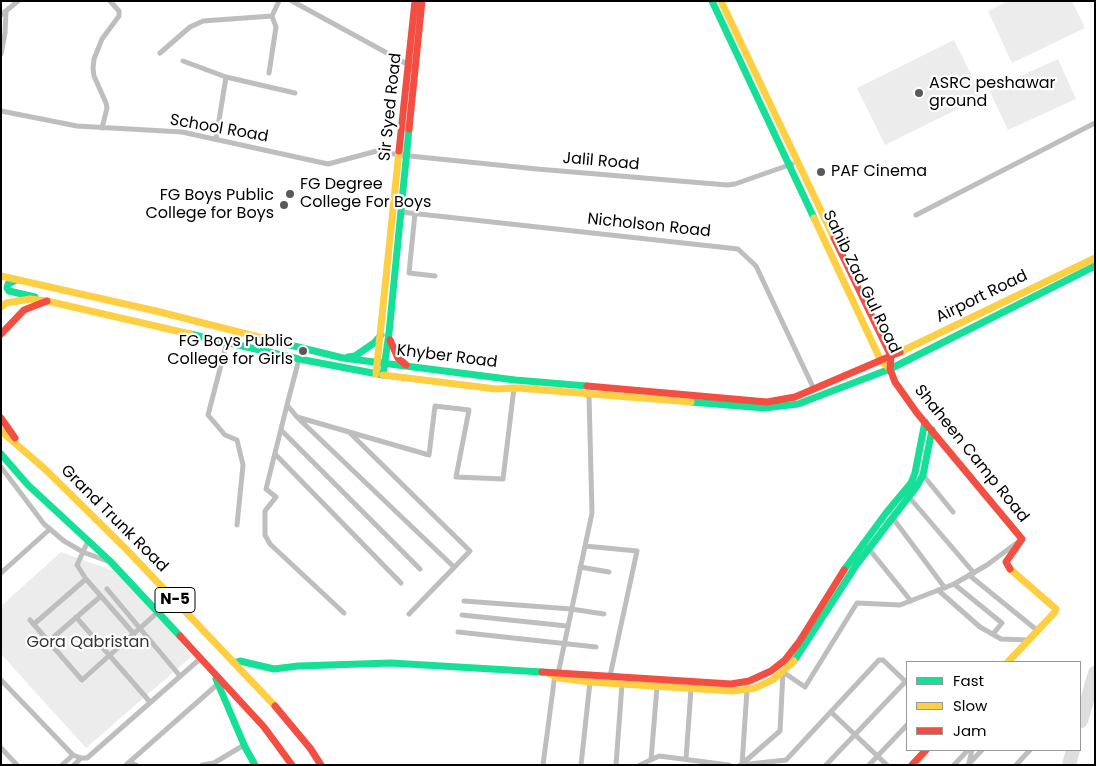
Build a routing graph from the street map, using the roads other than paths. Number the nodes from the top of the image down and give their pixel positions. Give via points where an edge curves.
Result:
1 (18, 1) edge
2 (110, 1) edge
3 (279, 1) edge
4 (292, 1) edge
5 (415, 1) edge
6 (422, 1) edge
7 (712, 1) edge
8 (721, 1) edge
9 (4, 14) edge
10 (272, 16) junction
11 (160, 53) dead end
12 (1, 54) edge
13 (183, 61) dead end
14 (409, 65) junction
15 (269, 73) dead end
16 (226, 77) junction
17 (295, 93) dead end
18 (1, 111) edge
19 (1095, 123) edge
20 (102, 128) junction
21 (216, 139) junction
22 (404, 156) junction
23 (794, 164) junction
24 (401, 212) junction
25 (415, 214) junction
26 (916, 215) dead end
27 (1095, 258) edge
28 (1095, 266) edge
29 (436, 276) dead end
30 (1, 278) edge
31 (14, 279) junction
32 (45, 301) junction
33 (1, 306) edge
34 (389, 333) junction
35 (1, 334) edge
36 (381, 335) junction
37 (227, 342) junction
38 (891, 356) junction
39 (343, 358) junction
40 (299, 359) junction
41 (881, 361) junction
42 (382, 362) junction
43 (406, 365) junction
44 (890, 369) junction
45 (379, 375) junction
46 (812, 385) dead end
47 (514, 388) junction
48 (589, 395) junction
49 (287, 405) junction
50 (297, 417) junction
51 (1, 418) edge
52 (925, 422) junction
53 (281, 430) junction
54 (932, 430) junction
55 (1, 431) edge
56 (349, 432) junction
57 (18, 444) junction
58 (1, 454) edge
59 (275, 454) junction
60 (1, 460) edge
61 (1, 467) edge
62 (923, 475) junction
63 (28, 485) junction
64 (909, 497) junction
65 (953, 512) dead end
66 (892, 517) junction
67 (238, 525) dead end
68 (50, 529) junction
69 (1022, 539) junction
70 (88, 540) junction
71 (585, 546) junction
72 (865, 546) junction
73 (83, 552) junction
74 (112, 563) junction
75 (454, 567) junction
76 (580, 567) junction
77 (420, 569) dead end
78 (609, 572) dead end
79 (1, 573) edge
80 (972, 574) junction
81 (86, 579) junction
82 (401, 583) dead end
83 (954, 584) junction
84 (945, 588) junction
85 (107, 589) dead end
86 (938, 590) junction
87 (101, 596) junction
88 (464, 601) dead end
89 (911, 601) junction
90 (571, 608) junction
91 (158, 612) junction
92 (344, 613) dead end
93 (408, 614) dead end
94 (604, 614) dead end
95 (462, 615) dead end
96 (76, 617) junction
97 (567, 626) junction
98 (140, 628) junction
99 (1038, 631) junction
100 (458, 632) dead end
101 (134, 634) junction
102 (994, 634) junction
103 (1029, 640) junction
104 (49, 641) junction
105 (564, 644) junction
106 (596, 647) dead end
107 (109, 656) junction
108 (201, 658) junction
109 (1009, 661) edge
110 (234, 663) junction
111 (783, 672) junction
112 (554, 674) junction
113 (180, 676) junction
114 (610, 676) junction
115 (1, 680) edge
116 (906, 681) edge
117 (590, 682) junction
118 (219, 683) junction
119 (906, 683) edge
120 (622, 684) junction
121 (657, 687) junction
122 (691, 689) junction
123 (747, 690) junction
124 (150, 702) junction
125 (831, 712) junction
126 (906, 725) edge
127 (855, 735) junction
128 (244, 745) junction
129 (1, 748) edge
130 (925, 751) edge
131 (967, 751) edge
132 (972, 751) edge
133 (981, 751) edge
134 (1029, 751) edge
135 (72, 755) junction
136 (877, 756) junction
137 (81, 758) junction
138 (686, 759) junction
139 (651, 760) junction
140 (786, 760) junction
141 (128, 763) edge
142 (968, 764) edge
143 (17, 765) edge
144 (62, 765) edge
145 (74, 765) edge
146 (136, 765) edge
147 (202, 765) edge
148 (255, 765) edge
149 (292, 765) edge
150 (321, 765) edge
151 (544, 765) edge
152 (581, 765) edge
153 (616, 765) edge
154 (640, 765) edge
155 (729, 765) edge
156 (741, 765) edge
157 (791, 765) edge
158 (826, 765) edge
159 (869, 765) edge
160 (887, 765) edge
161 (912, 765) edge
162 (954, 765) edge
163 (1016, 765) edge

1 - 9 street
2 - 20 street via 119,11 119,16 102,38 93,68 107,108
3 - 10 street
4 - 14 street
5 - 14 main road, Sir Syed Road
6 - 22 main road, Sir Syed Road
7 - 23 main road, Sahib Zad Gul Road
8 - 23 main road, Sahib Zad Gul Road
9 - 12 street
10 - 11 street via 204,21 190,26
10 - 15 street via 276,27
13 - 16 street
14 - 22 main road, Sir Syed Road
16 - 17 street
16 - 21 street
18 - 20 street, School Road
19 - 26 street
20 - 21 street, School Road via 182,132
21 - 22 street, School Road via 328,164 377,151
22 - 23 street, Jalil Road via 727,185
22 - 24 main road, Sir Syed Road
22 - 36 main road, Sir Syed Road
23 - 38 main road, Sahib Zad Gul Road
23 - 41 main road, Sahib Zad Gul Road
24 - 25 street, Nicholson Road
24 - 34 main road, Sir Syed Road
25 - 29 street via 409,273
25 - 46 street, Nicholson Road via 738,249 756,266
27 - 38 main road, Airport Road
28 - 44 main road, Khyber Road
30 - 31 main road, Khyber Road
31 - 32 main road via 8,284 9,292
31 - 39 main road, Khyber Road
32 - 33 main road via 30,300
32 - 35 main road via 24,310
32 - 37 main road, Khyber Road
34 - 42 main road, Sir Syed Road
34 - 43 main road via 391,345
36 - 39 main road via 355,356
36 - 42 main road, Sir Syed Road
37 - 40 main road, Khyber Road
37 - 67 street via 208,415 224,435 237,440 243,465
38 - 41 main road, Airport Road
38 - 44 main road, Sahib Zad Gul Road
39 - 42 main road, Khyber Road
40 - 45 main road, Khyber Road
40 - 49 street
41 - 43 main road, Khyber Road via 795,397 767,402 515,380
41 - 44 main road, Sahib Zad Gul Road
42 - 43 main road, Khyber Road
42 - 45 main road
44 - 48 main road, Khyber Road via 798,404 764,408
44 - 52 main road, Shaheen Camp Road via 895,382
45 - 47 main road, Khyber Road via 496,389
47 - 48 main road, Khyber Road
47 - 56 street via 503,479 456,477 469,410 435,406 429,455
48 - 71 street via 592,513
49 - 50 street
49 - 53 street
50 - 56 street
50 - 75 street
51 - 57 main road
52 - 54 main road, Shaheen Camp Road
52 - 72 main road via 913,479
53 - 59 street
53 - 77 street
54 - 62 main road
54 - 69 main road, Shaheen Camp Road
55 - 57 main road, Grand Trunk Road / N-5
56 - 75 street via 470,551
57 - 110 main road, Grand Trunk Road / N-5 via 126,549
58 - 63 main road, Grand Trunk Road / N-5
59 - 82 street
59 - 92 street via 266,489 276,497 265,511 265,535 270,544
60 - 63 main road
61 - 68 street
62 - 64 main road
62 - 65 street
63 - 70 main road, Grand Trunk Road / N-5
64 - 66 main road
64 - 80 street
66 - 72 main road
66 - 84 street
68 - 73 street
68 - 79 street
69 - 80 street
69 - 99 main road, Shaheen Camp Road via 1006,562 1007,566 1056,609
70 - 73 street
70 - 74 main road, Grand Trunk Road / N-5
71 - 76 street
71 - 114 street via 637,551
72 - 89 street
72 - 111 main road via 798,656
72 - 114 main road via 842,572 788,656 763,676 730,684
73 - 74 street
73 - 81 street via 77,565
74 - 91 main road, Grand Trunk Road / N-5
75 - 93 street
76 - 78 street
76 - 90 street
80 - 83 street
80 - 99 street
81 - 87 street
81 - 104 street via 32,622
83 - 84 street
83 - 102 street via 1002,623
84 - 86 street
85 - 98 street
86 - 89 street
86 - 102 street via 980,627
87 - 96 street
87 - 101 street
88 - 90 street
89 - 111 street via 900,604 857,603 805,687
90 - 94 street
90 - 97 street
91 - 98 street
91 - 108 main road, Grand Trunk Road / N-5
95 - 97 street
96 - 104 street
96 - 107 street
97 - 105 street
98 - 101 street
98 - 113 street
99 - 103 main road, Shaheen Camp Road
100 - 105 street
101 - 107 street
102 - 103 street via 1001,639
103 - 109 main road, Shaheen Camp Road
104 - 107 street via 82,680
105 - 106 street
105 - 112 street
107 - 124 street
108 - 113 street
108 - 118 main road
108 - 149 main road, Grand Trunk Road / N-5 via 264,727
110 - 112 main road via 240,661 274,669 391,663
110 - 150 main road, Grand Trunk Road / N-5 via 286,717
111 - 123 main road via 761,686
111 - 156 street via 780,731
112 - 114 main road
112 - 117 main road
112 - 151 street
113 - 124 street
115 - 135 street
116 - 125 street via 881,660
117 - 120 main road
117 - 152 street
118 - 128 main road
118 - 141 street
119 - 127 street
120 - 121 main road
120 - 153 street
121 - 122 main road
121 - 139 street
122 - 123 main road
122 - 138 street
123 - 156 street
124 - 137 street via 87,758
125 - 127 street
125 - 140 street
126 - 136 street
127 - 136 street
127 - 158 street
128 - 147 street via 214,763
128 - 148 main road
129 - 143 street
130 - 161 main road
131 - 162 street
132 - 142 street
133 - 142 street
134 - 163 street
135 - 137 street
135 - 144 street
136 - 159 street
136 - 160 street
137 - 145 street
138 - 139 street via 659,756
138 - 155 street
139 - 154 street
140 - 156 street
140 - 157 street
141 - 146 street

